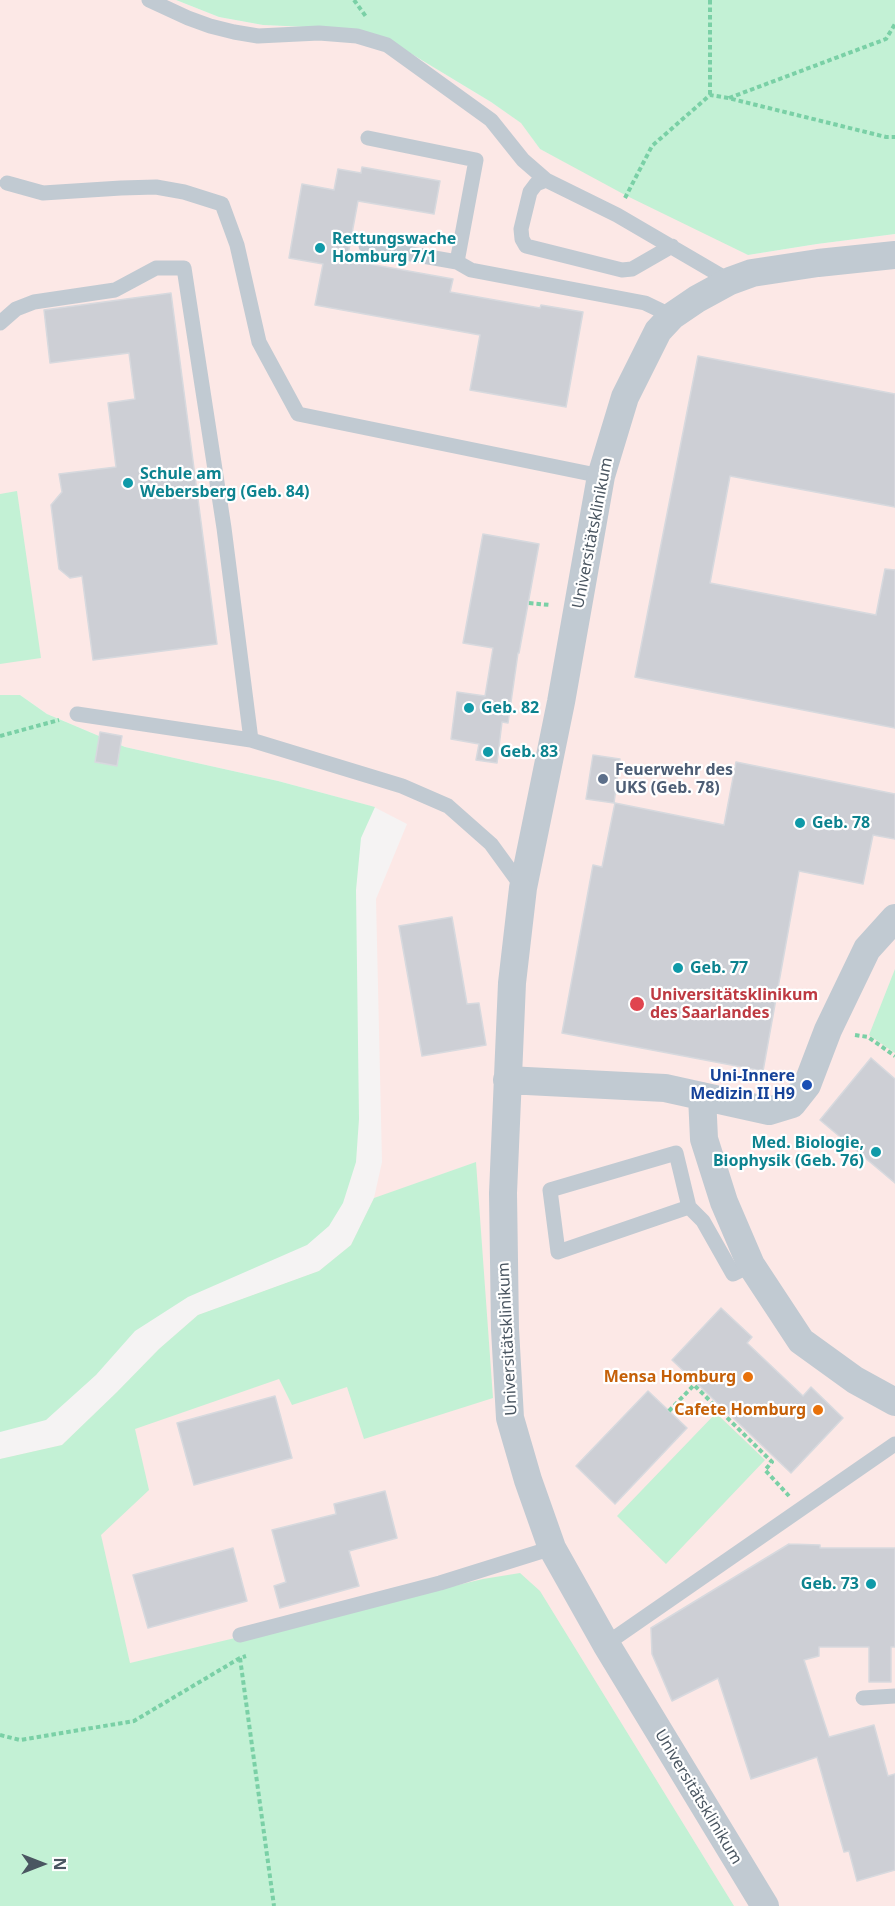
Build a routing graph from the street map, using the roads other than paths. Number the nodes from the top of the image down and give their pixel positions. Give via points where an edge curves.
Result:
1 (149, 0) edge
2 (369, 138) dead end
3 (546, 180) junction
4 (8, 183) dead end
5 (366, 246) dead end
6 (672, 246) junction
7 (895, 255) edge
8 (458, 262) junction
9 (721, 276) junction
10 (672, 316) junction
11 (0, 323) edge
12 (602, 476) junction
13 (77, 714) road end
14 (251, 740) junction
15 (523, 888) junction
16 (895, 918) edge
17 (507, 1080) junction
18 (702, 1096) junction
19 (689, 1207) junction
20 (751, 1265) junction
21 (895, 1402) edge
22 (895, 1444) edge
23 (552, 1548) junction
24 (240, 1635) dead end
25 (606, 1644) junction
26 (895, 1696) edge
27 (863, 1698) dead end
28 (765, 1906) edge

1 - 3 lane via 188,18 234,32 258,36 357,36 387,45 491,120 523,160
2 - 8 lane via 476,160
3 - 6 lane
3 - 6 lane via 530,192 521,229 526,246 622,270 632,269
4 - 12 lane via 43,193 156,188 222,204 237,245 259,342 298,414
5 - 8 lane
6 - 9 lane
7 - 9 street, Universitätsklinikum
8 - 10 lane via 471,270 645,303
9 - 10 street, Universitätsklinikum
10 - 12 street, Universitätsklinikum via 658,330 625,397
11 - 14 lane via 16,309 34,302 115,290 156,268 184,268 224,528
12 - 15 street, Universitätsklinikum
13 - 14 lane
14 - 15 lane via 402,786 448,806 490,844
15 - 17 street, Universitätsklinikum via 512,983
16 - 18 street via 867,949 807,1085 792,1104 769,1111
17 - 18 street via 666,1088
17 - 23 street, Universitätsklinikum via 503,1192 510,1418
18 - 20 street via 704,1139 723,1202
19 - 19 lane via 676,1153 550,1190 558,1252
19 - 20 lane via 703,1221 733,1274
20 - 21 street via 801,1341 855,1380
22 - 25 lane
23 - 24 lane via 440,1583
23 - 25 street, Universitätsklinikum
25 - 28 street, Universitätsklinikum
26 - 27 lane

